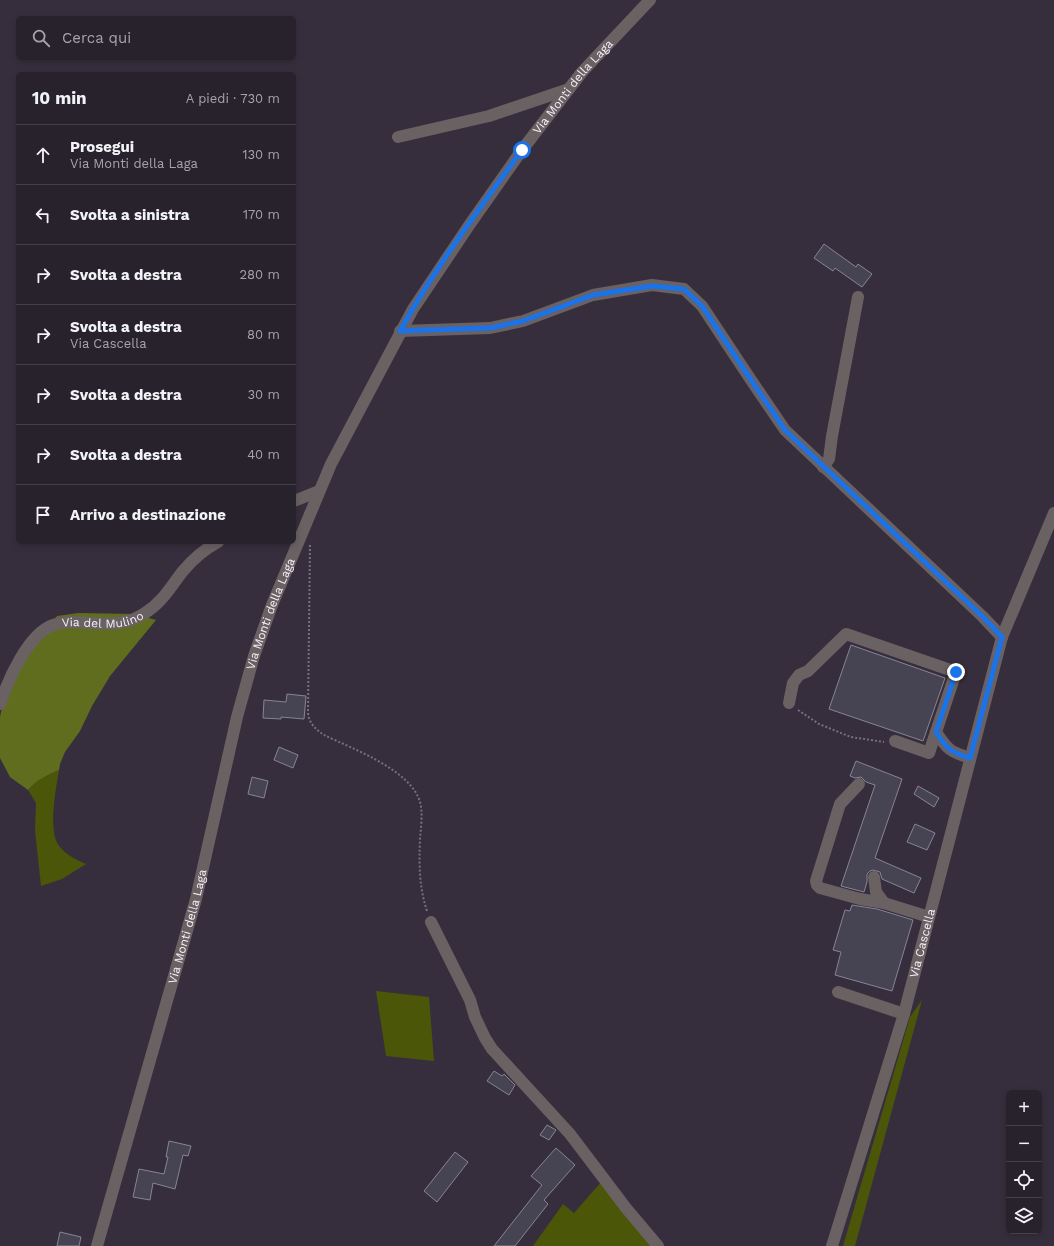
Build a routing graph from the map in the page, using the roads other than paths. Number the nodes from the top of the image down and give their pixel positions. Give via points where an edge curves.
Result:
1 (650, 0) edge
2 (569, 89) junction
3 (398, 137) dead end
4 (858, 297) dead end
5 (400, 331) junction
6 (823, 467) junction
7 (319, 491) junction
8 (296, 501) edge
9 (1054, 513) edge
10 (215, 544) edge
11 (1002, 637) junction
12 (789, 703) road end
13 (0, 704) edge
14 (936, 732) junction
15 (895, 741) road end
16 (970, 758) junction
17 (859, 784) dead end
18 (874, 877) dead end
19 (884, 903) junction
20 (929, 916) junction
21 (431, 922) road end
22 (838, 992) dead end
23 (904, 1014) junction
24 (97, 1246) edge
25 (658, 1246) edge
26 (832, 1246) edge

1 - 2 street, Via Monti della Laga
2 - 3 street via 490,116
2 - 5 street, Via Monti della Laga via 470,224
4 - 6 street via 829,460
5 - 6 street via 490,328 523,321 593,295 652,286 684,289 702,306 785,430
5 - 7 street, Via Monti della Laga via 337,451
6 - 11 street
7 - 8 street
7 - 24 street, Via Monti della Laga via 270,610 249,670 196,899
9 - 11 street, Via Cascella
10 - 13 street, Via del Mulino via 184,570 161,600 136,618 114,624 61,623 43,630 26,651 9,681
11 - 16 street, Via Cascella
12 - 14 street via 793,683 799,675 808,671 846,634 956,672
14 - 15 street via 929,753
14 - 16 street via 947,748 958,755
16 - 20 street, Via Cascella
17 - 19 street via 840,804 816,881 820,888
18 - 19 street via 876,892
19 - 20 street
20 - 23 street, Via Cascella
21 - 25 street via 470,1000 474,1017 492,1049 570,1134
22 - 23 street
23 - 26 street, Via Cascella

